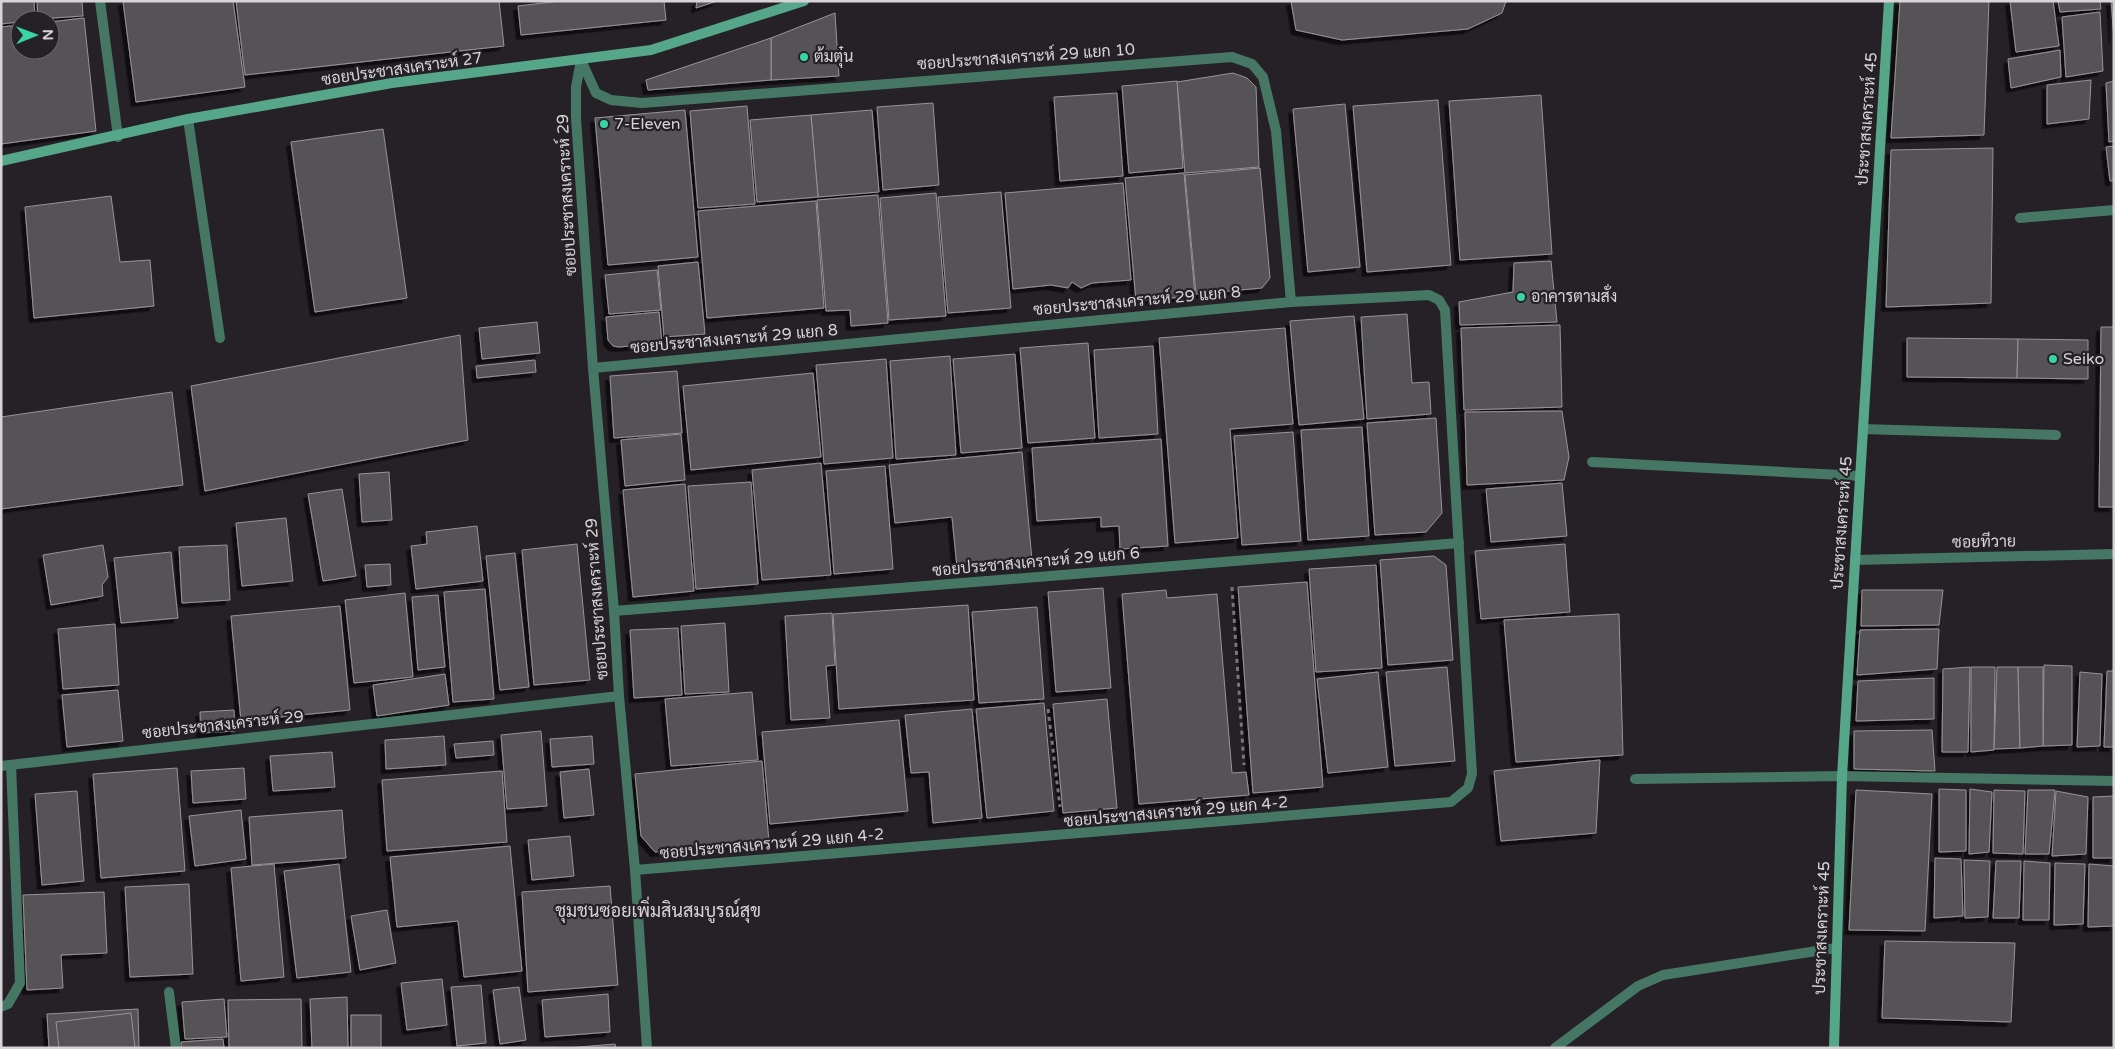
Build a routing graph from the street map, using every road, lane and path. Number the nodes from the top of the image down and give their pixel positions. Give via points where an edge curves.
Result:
1 (100, 1) edge
2 (804, 1) edge
3 (1889, 1) edge
4 (581, 60) junction
5 (188, 120) junction
6 (118, 137) junction
7 (1, 161) edge
8 (2114, 210) edge
9 (2020, 218) dead end
10 (1291, 302) junction
11 (220, 338) dead end
12 (593, 368) junction
13 (1863, 429) junction
14 (2056, 435) dead end
15 (1592, 462) dead end
16 (1860, 476) junction
17 (1460, 543) junction
18 (2114, 554) edge
19 (1855, 560) junction
20 (1230, 562) junction
21 (614, 612) junction
22 (619, 696) junction
23 (1048, 709) dead end
24 (6, 765) edge
25 (1244, 765) dead end
26 (1842, 776) junction
27 (1635, 779) dead end
28 (2114, 781) edge
29 (1063, 836) junction
30 (635, 870) junction
31 (1836, 948) junction
32 (169, 992) dead end
33 (1, 1007) edge
34 (176, 1048) edge
35 (647, 1048) edge
36 (1556, 1048) edge
37 (1834, 1048) edge

1 - 6 street
2 - 4 street, ซอยประชาสงเคราะห์ 27 via 651,50
3 - 13 street, ประชาสงเคราะห์ 45
4 - 5 street, ซอยประชาสงเคราะห์ 27 via 392,83
4 - 10 street, ซอยประชาสงเคราะห์ 29 แยก 10 via 596,93 611,100 642,103 1232,57 1252,64 1263,78 1276,131
4 - 12 street, ซอยประชาสงเคราะห์ 29 via 576,87 576,118
5 - 6 street, ซอยประชาสงเคราะห์ 27
5 - 11 street
6 - 7 street, ซอยประชาสงเคราะห์ 27
8 - 9 street
10 - 12 street, ซอยประชาสงเคราะห์ 29 แยก 8
10 - 17 street, ซอยประชาสงเคราะห์ 29 แยก 8 via 1423,296 1439,300 1445,310
12 - 21 street, ซอยประชาสงเคราะห์ 29
13 - 14 street
13 - 16 street, ประชาสงเคราะห์ 45
15 - 16 street
16 - 19 street, ประชาสงเคราะห์ 45
17 - 20 street, ซอยประชาสงเคราะห์ 29 แยก 6
17 - 29 street, ซอยประชาสงเคราะห์ 29 แยก 4-2 via 1472,774 1468,788 1451,802
18 - 19 street, ซอยทีวาย
19 - 26 street, ประชาสงเคราะห์ 45
20 - 21 street, ซอยประชาสงเคราะห์ 29 แยก 6
20 - 25 path
21 - 22 street, ซอยประชาสงเคราะห์ 29
22 - 24 street, ซอยประชาสงเคราะห์ 29
22 - 30 street
23 - 29 path
24 - 33 street via 20,983 8,1004
26 - 27 street
26 - 28 street
26 - 31 street, ประชาสงเคราะห์ 45
29 - 30 street, ซอยประชาสงเคราะห์ 29 แยก 4-2
30 - 35 street
31 - 36 street via 1663,975 1638,986
31 - 37 street, ประชาสงเคราะห์ 45
32 - 34 street

